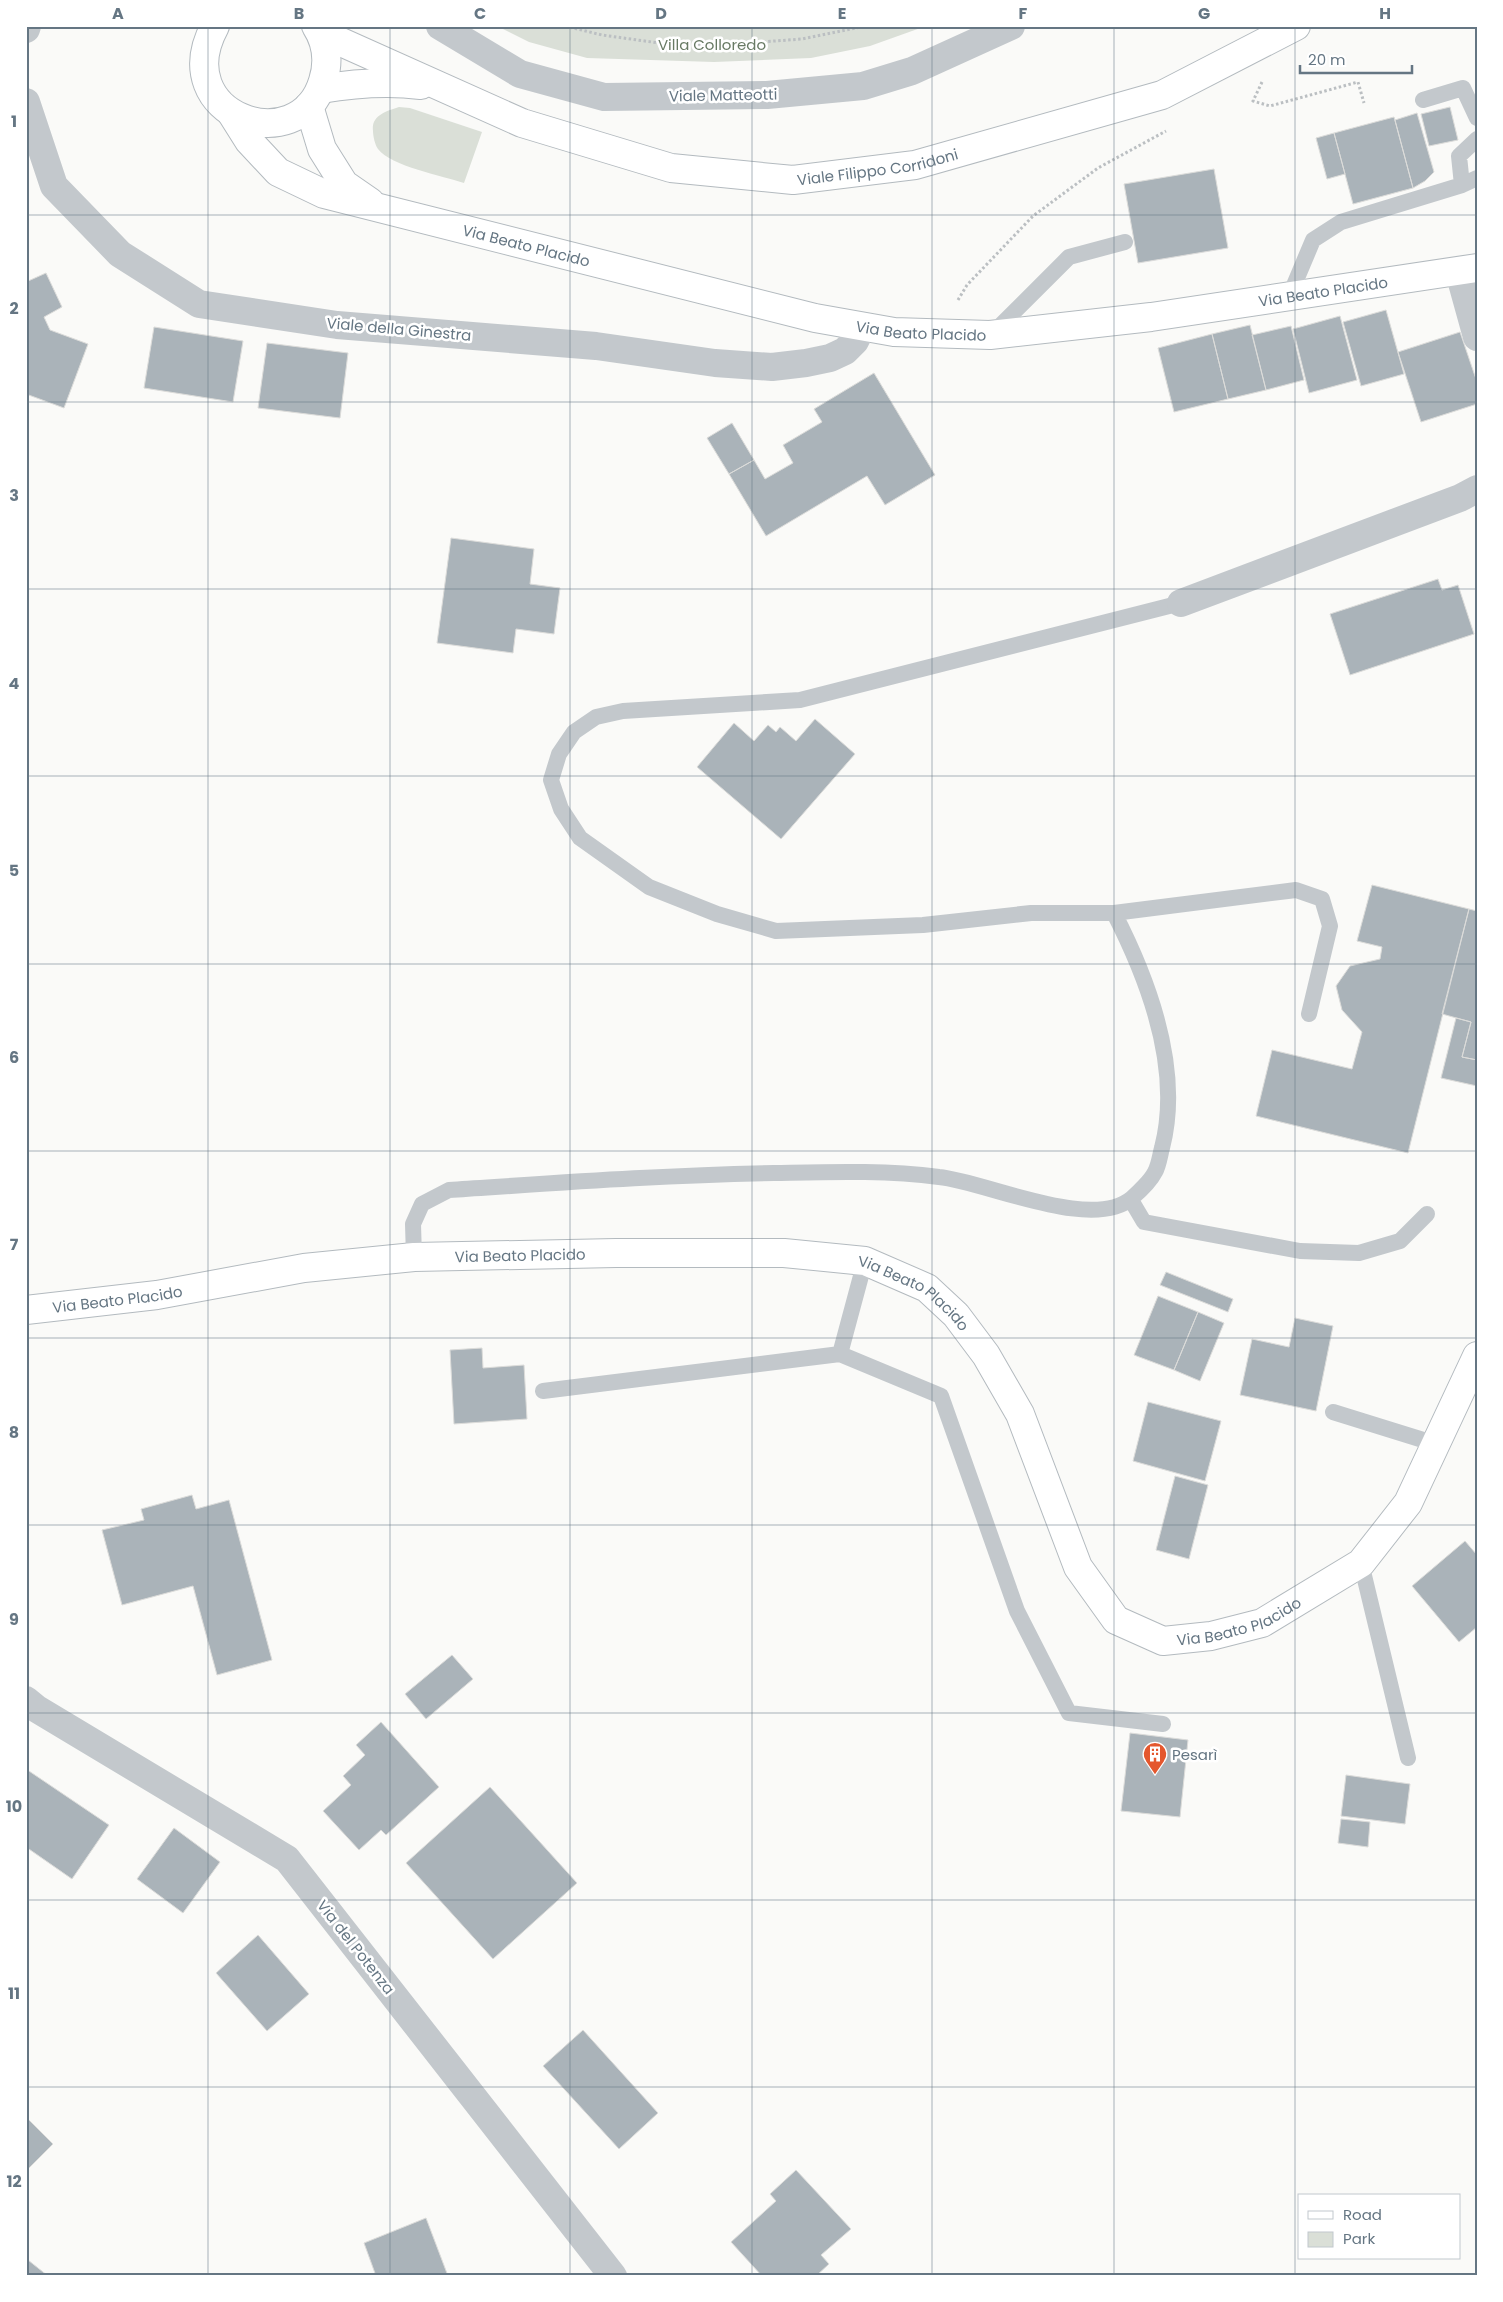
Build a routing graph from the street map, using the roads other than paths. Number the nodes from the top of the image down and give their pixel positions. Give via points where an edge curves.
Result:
1 (215, 26) edge
2 (440, 26) edge
3 (1011, 26) edge
4 (1296, 26) edge
5 (318, 30) edge
6 (447, 89) junction
7 (315, 98) junction
8 (1423, 100) dead end
9 (26, 102) edge
10 (232, 114) junction
11 (1477, 118) edge
12 (1477, 139) edge
13 (1477, 178) edge
14 (1462, 185) junction
15 (375, 206) junction
16 (1125, 242) dead end
17 (1468, 270) edge
18 (1289, 297) junction
19 (862, 328) junction
20 (990, 336) junction
21 (1477, 336) edge
22 (1477, 489) edge
23 (1181, 603) joint
24 (1114, 913) junction
25 (1309, 1014) dead end
26 (1131, 1200) junction
27 (1427, 1214) dead end
28 (414, 1257) junction
29 (865, 1261) junction
30 (26, 1310) edge
31 (840, 1354) junction
32 (1477, 1356) edge
33 (543, 1391) dead end
34 (1334, 1412) dead end
35 (1436, 1444) junction
36 (1361, 1563) junction
37 (26, 1700) edge
38 (1163, 1724) dead end
39 (1408, 1758) dead end
40 (613, 2276) edge

1 - 10 main road via 207,42 204,62 207,83 217,100
2 - 3 street, Viale Matteotti via 520,74 604,97 767,95 864,86 912,71
4 - 6 main road, Viale Filippo Corridoni via 1162,95 915,165 793,180 672,168 522,123
5 - 6 main road, Viale Filippo Corridoni
5 - 7 main road via 327,52 327,71
6 - 7 main road, Viale Filippo Corridoni via 392,82 358,83
7 - 10 main road via 292,118 272,123 251,122
7 - 15 main road, Via Beato Placido via 322,149 344,184
8 - 11 lane via 1463,88
9 - 19 street, Viale della Ginestra via 54,186 120,254 199,304 337,325 596,346 715,363 772,367 830,358 845,351
10 - 15 main road, Via Beato Placido via 249,141 278,172 324,194
12 - 14 lane via 1459,156
13 - 14 lane
14 - 18 lane via 1341,222 1313,240
15 - 19 main road, Via Beato Placido
16 - 20 lane via 1069,257
17 - 18 main road, Via Beato Placido
17 - 21 street
18 - 20 main road, Via Beato Placido
19 - 20 main road, Via Beato Placido
22 - 23 street
23 - 24 lane via 800,700 623,711 596,717 574,732 559,754 551,780 560,810 580,838 649,887 717,914 776,932 924,925 1031,914
24 - 25 lane via 1296,890 1322,899 1330,926
24 - 26 lane via 1154,1008 1166,1064 1167,1128 1155,1172
26 - 27 lane via 1144,1222 1300,1251 1359,1253 1400,1241
26 - 28 lane via 1106,1210 1069,1209 941,1177 859,1171 713,1174 449,1190 422,1204 413,1224
28 - 29 main road, Via Beato Placido via 784,1253
28 - 30 main road, Via Beato Placido via 304,1268 157,1295
29 - 31 lane
29 - 36 main road, Via Beato Placido via 927,1288 956,1315 986,1355 1020,1414 1078,1567 1116,1620 1163,1641 1210,1636 1262,1623
31 - 33 lane
31 - 38 lane via 941,1396 1017,1611 1069,1713
32 - 35 main road, Via Beato Placido
34 - 35 lane
35 - 36 main road, Via Beato Placido via 1408,1503
36 - 39 lane
37 - 40 street, Via del Potenza via 288,1859

